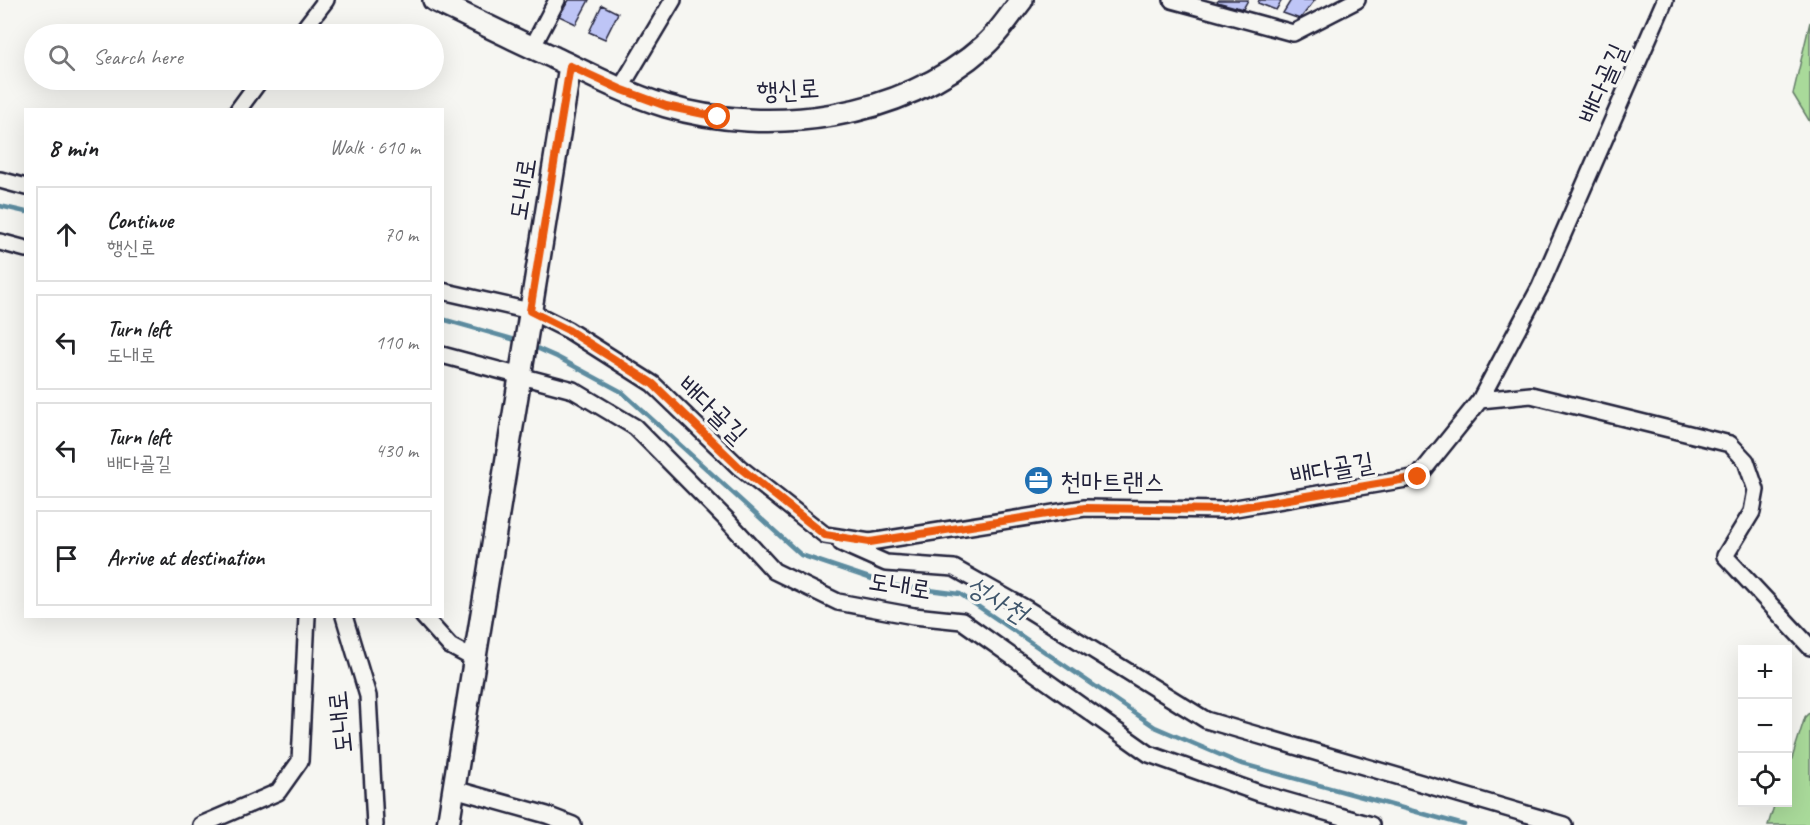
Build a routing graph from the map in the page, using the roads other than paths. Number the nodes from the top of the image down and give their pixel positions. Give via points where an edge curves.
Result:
1 (326, 0) edge
2 (434, 0) edge
3 (557, 0) edge
4 (673, 0) edge
5 (1022, 0) edge
6 (1172, 0) edge
7 (1665, 0) edge
8 (1346, 2) edge
9 (308, 24) edge
10 (532, 48) junction
11 (570, 66) junction
12 (620, 89) junction
13 (253, 90) edge
14 (239, 108) edge
15 (0, 180) edge
16 (24, 186) edge
17 (0, 242) edge
18 (24, 248) edge
19 (444, 292) edge
20 (529, 316) junction
21 (444, 355) edge
22 (521, 369) junction
23 (1480, 400) junction
24 (825, 535) junction
25 (307, 618) edge
26 (345, 618) edge
27 (425, 618) edge
28 (1810, 646) edge
29 (474, 659) junction
30 (454, 789) junction
31 (201, 825) edge
32 (375, 825) edge
33 (448, 825) edge
34 (573, 825) edge
35 (1371, 825) edge
36 (1564, 825) edge

1 - 9 street
2 - 10 street, 행신로
3 - 10 street
4 - 12 street
5 - 12 street, 행신로 via 985,45 939,78 909,94 852,111 804,119 718,117 666,106
6 - 8 street via 1293,33
7 - 23 street, 배다골길 via 1539,287
10 - 11 street, 행신로
11 - 12 street, 행신로
11 - 20 street, 도내로
13 - 14 street
15 - 16 street
17 - 18 street
19 - 20 street, 배다골길
20 - 22 street, 도내로
20 - 24 street, 배다골길 via 568,330 653,384 739,467
21 - 22 street, 도내로
22 - 29 street
22 - 35 street, 도내로 via 573,390 634,427 774,572 838,602 962,621 1149,754 1258,793
23 - 24 street, 배다골길 via 1418,477 1224,510 1085,508 870,542
23 - 28 street via 1531,395 1730,444 1746,461 1756,490 1752,512 1725,556
24 - 36 street, 배다골길 via 886,563 954,568 1206,720
25 - 31 street via 300,762 278,792
26 - 32 street, 도내로 via 368,696
27 - 29 street via 450,645
29 - 30 street
30 - 33 street
30 - 34 street via 547,814

